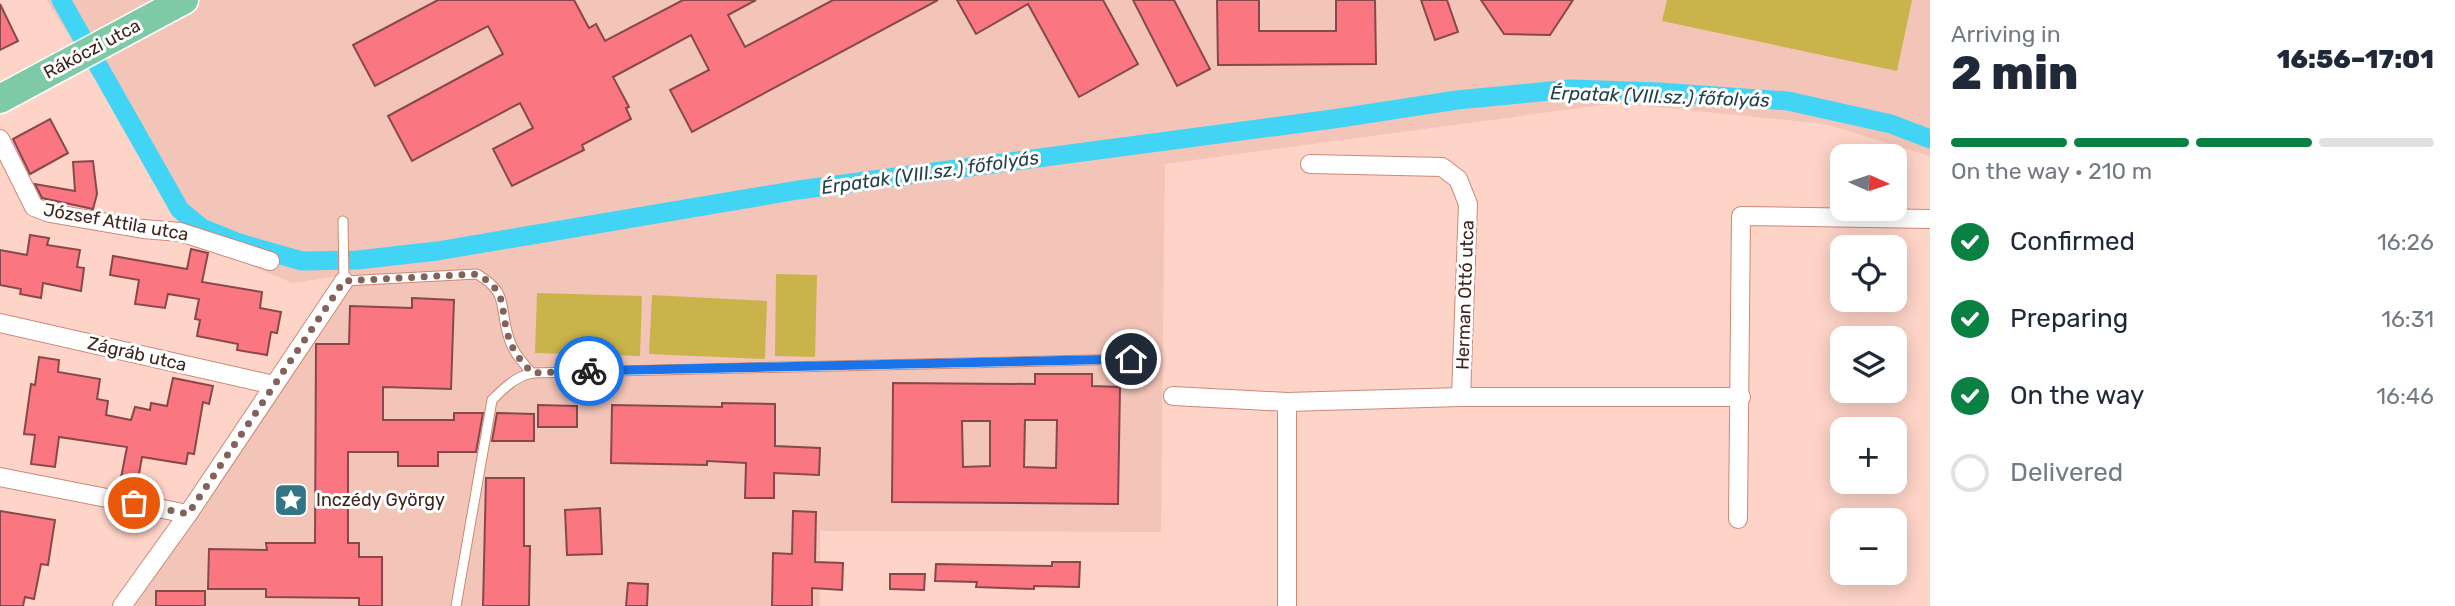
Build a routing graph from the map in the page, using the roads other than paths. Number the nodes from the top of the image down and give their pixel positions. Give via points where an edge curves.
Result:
1 (184, 0) edge
2 (0, 100) edge
3 (0, 139) edge
4 (1310, 164) dead end
5 (1930, 219) edge
6 (343, 221) dead end
7 (270, 261) dead end
8 (344, 281) junction
9 (0, 323) edge
10 (1131, 359) dead end
11 (532, 373) junction
12 (274, 385) junction
13 (1173, 396) dead end
14 (1461, 397) junction
15 (1741, 397) junction
16 (1287, 402) junction
17 (0, 477) edge
18 (188, 514) junction
19 (1738, 519) dead end
20 (121, 606) edge
21 (456, 606) edge
22 (1287, 606) edge

1 - 2 main road, Rákóczi utca
3 - 7 street, József Attila utca via 34,207 180,232
4 - 14 street, Herman Ottó utca via 1442,167 1458,179 1468,204
5 - 15 street via 1741,216
6 - 8 lane
8 - 11 lane via 477,274 494,284 515,354
8 - 12 street
9 - 12 street, Zágráb utca
10 - 11 lane
11 - 21 lane via 506,386 492,400
12 - 18 street
13 - 16 street
14 - 15 street
14 - 16 street
15 - 19 street
16 - 22 street
17 - 18 street
18 - 20 street

